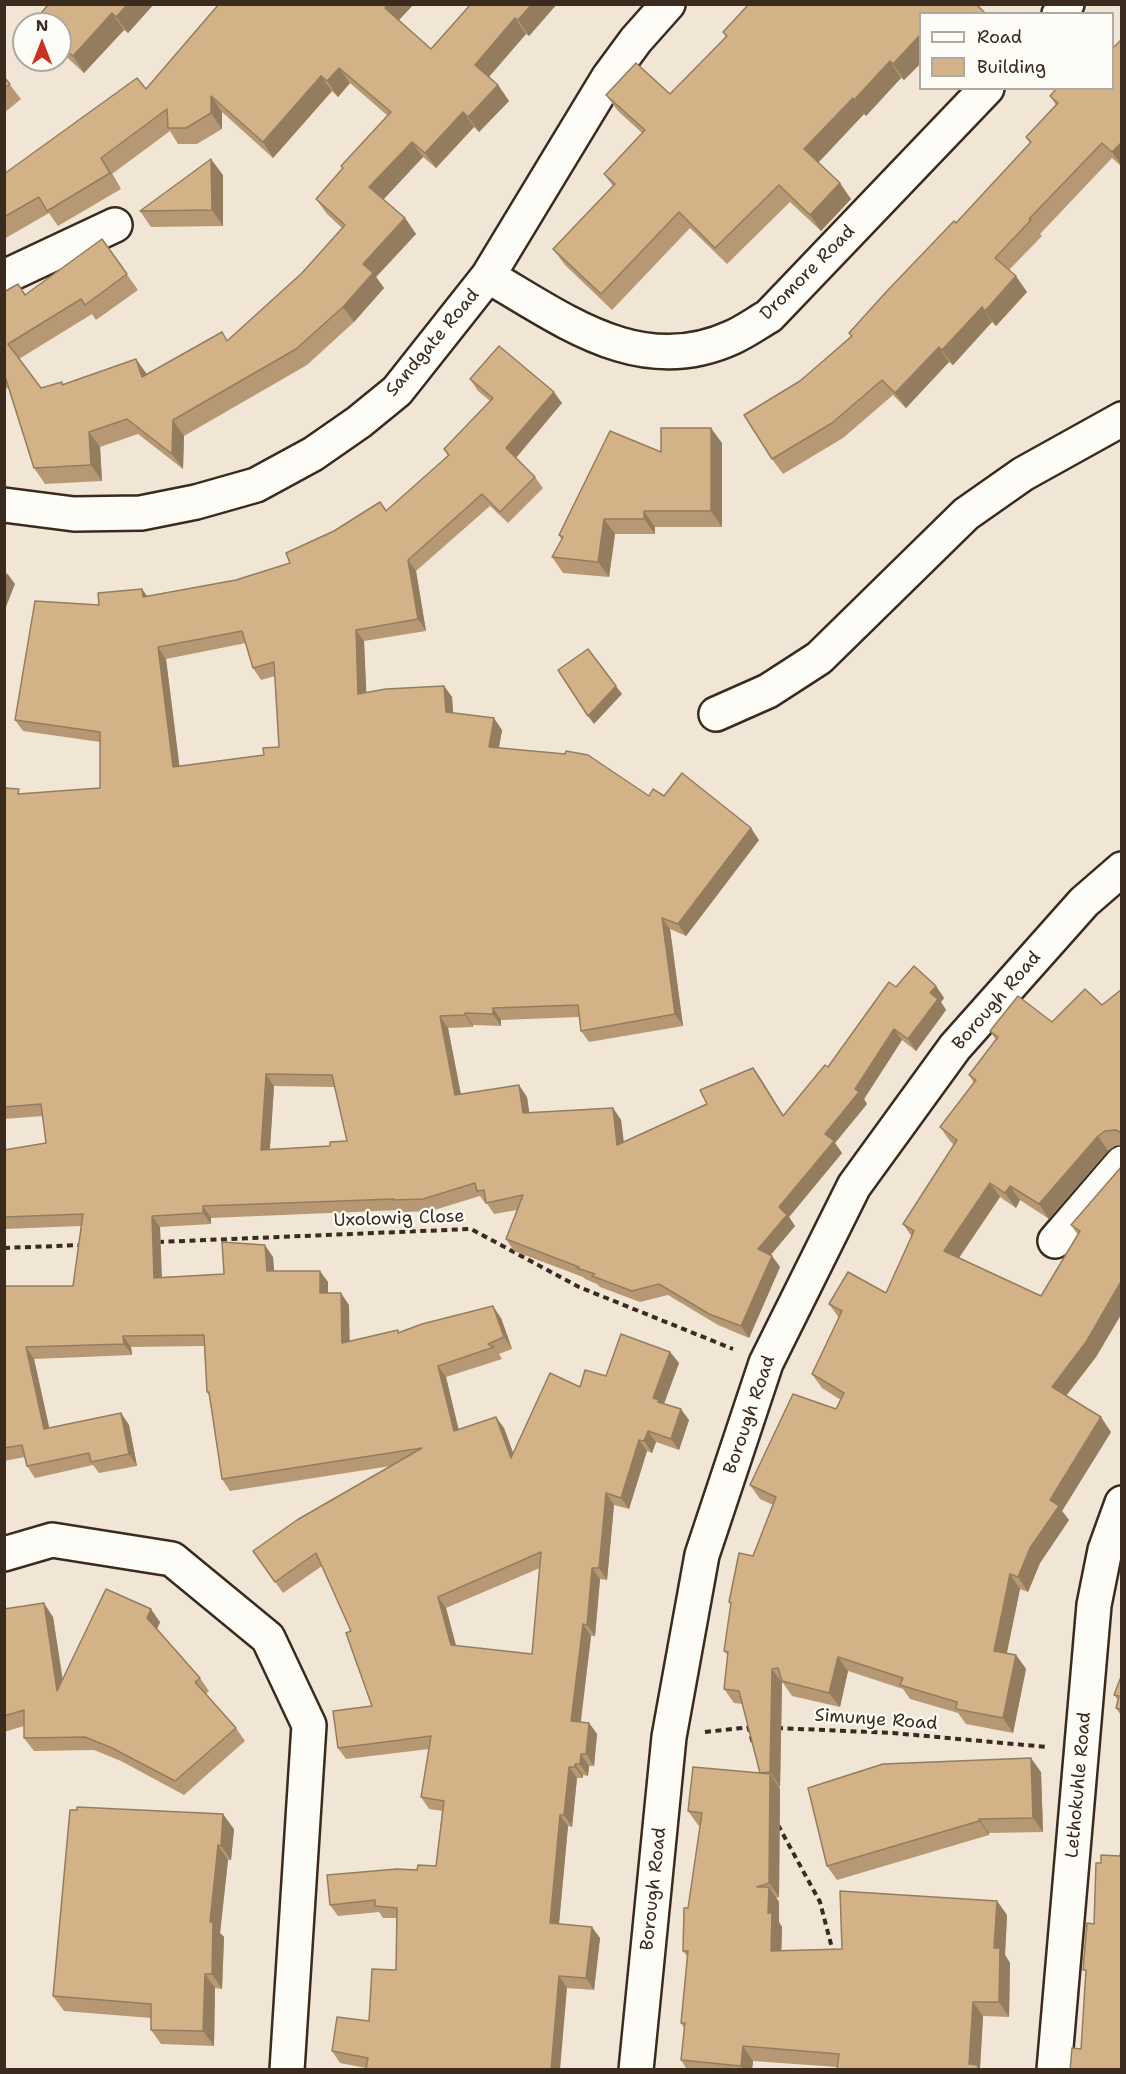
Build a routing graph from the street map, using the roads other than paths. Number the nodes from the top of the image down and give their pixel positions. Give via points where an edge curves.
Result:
1 (668, 4) edge
2 (985, 90) edge
3 (115, 225) dead end
4 (488, 276) junction
5 (4, 277) edge
6 (1122, 418) edge
7 (4, 505) edge
8 (716, 714) dead end
9 (1122, 869) edge
10 (1122, 1163) edge
11 (1055, 1241) dead end
12 (1122, 1503) edge
13 (4, 1554) edge
14 (286, 2070) edge
15 (636, 2070) edge
16 (1054, 2070) edge

1 - 4 street, Sandgate Road via 608,78
2 - 4 street, Dromore Road via 769,316 733,337 696,349 663,353 628,348 588,334
3 - 5 street
4 - 7 street, Sandgate Road via 397,391 313,454 256,485 141,513 74,514
6 - 8 street via 1023,474 966,514 819,658 768,691
9 - 15 street, Borough Road via 1084,902 955,1047 854,1186 766,1363 702,1555 669,1737
10 - 11 street
12 - 16 street, Lethokuhle Road via 1105,1550 1094,1605
13 - 14 street via 52,1540 172,1559 268,1638 309,1725

